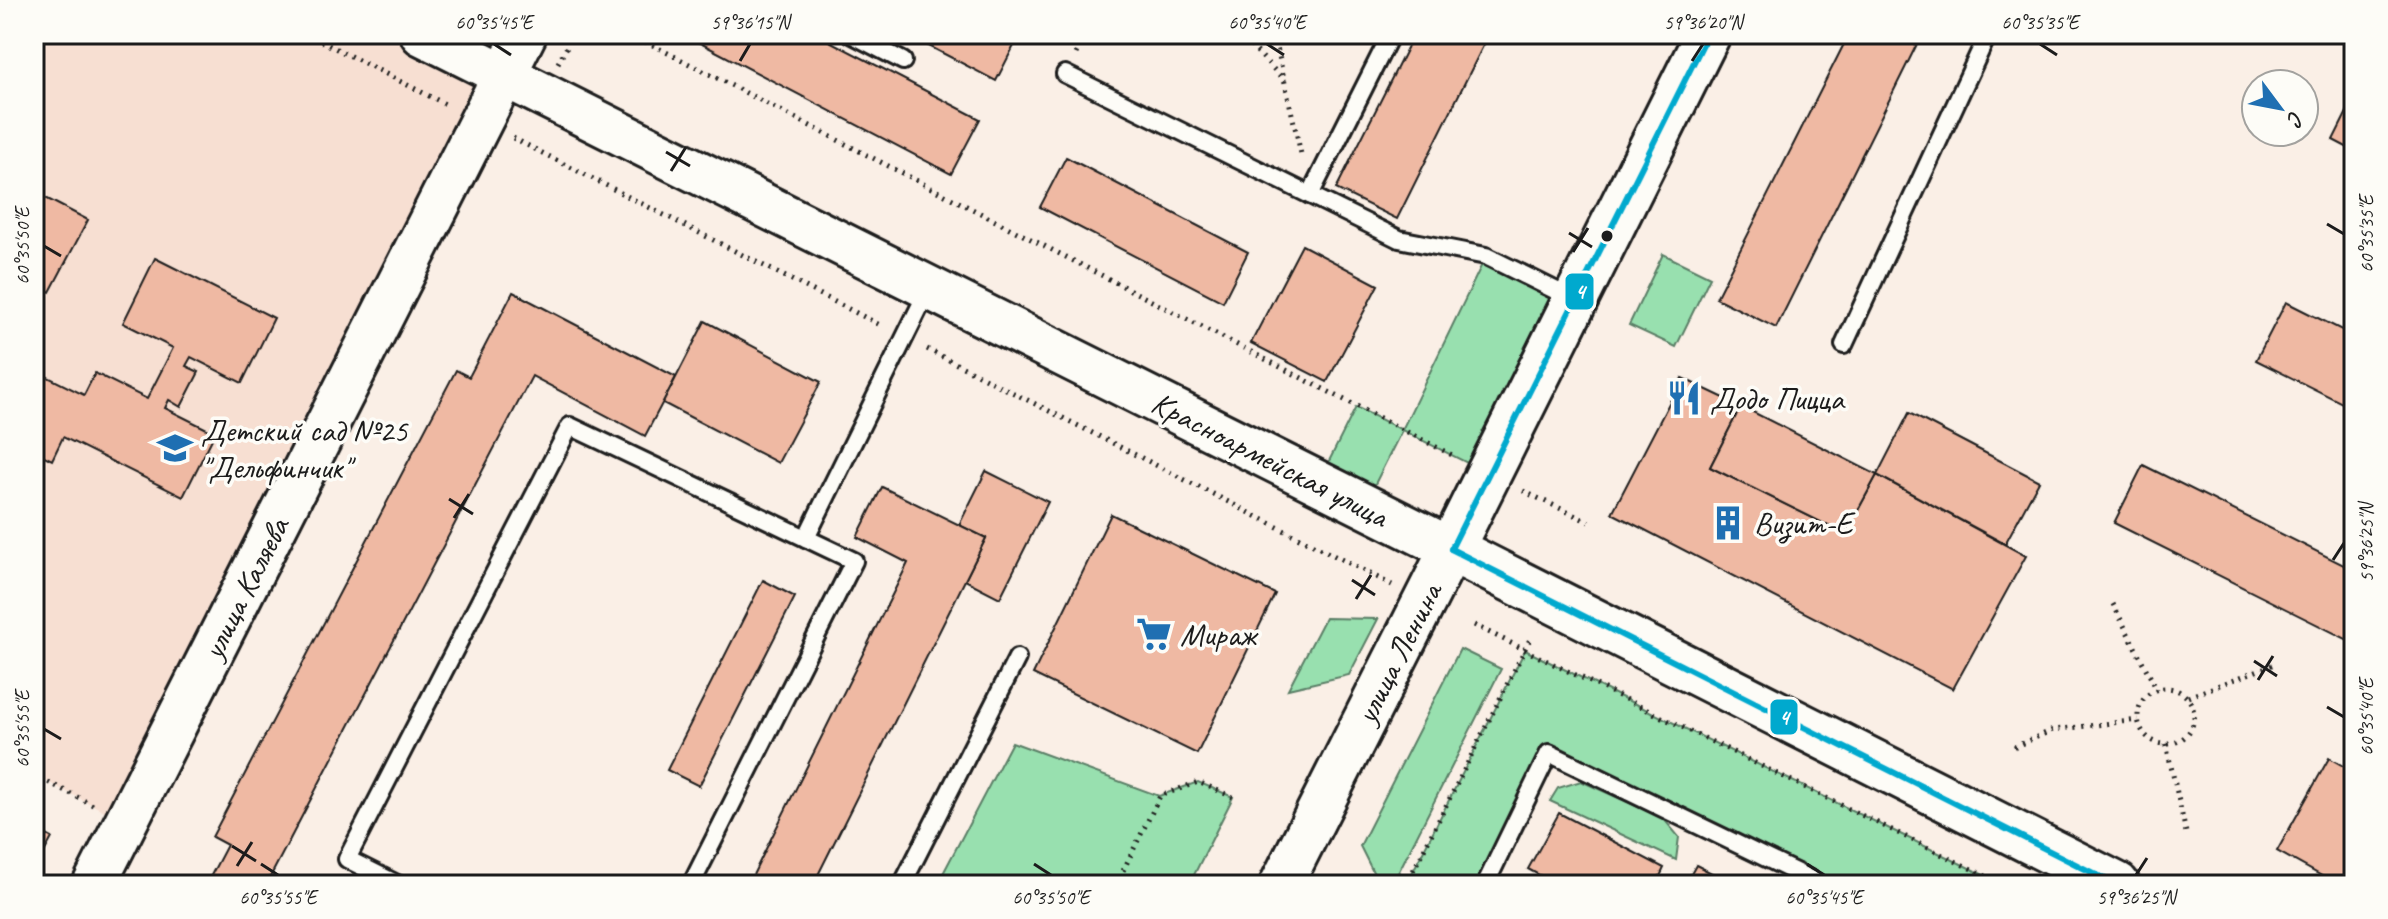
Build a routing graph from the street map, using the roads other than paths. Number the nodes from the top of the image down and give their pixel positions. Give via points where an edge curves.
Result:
1 (422, 34) edge
2 (525, 34) edge
3 (851, 34) edge
4 (1391, 34) edge
5 (1708, 34) edge
6 (1988, 34) edge
7 (903, 61) dead end
8 (1065, 74) dead end
9 (504, 75) junction
10 (1310, 195) junction
11 (929, 288) junction
12 (1574, 299) junction
13 (1844, 345) dead end
14 (806, 538) junction
15 (1451, 549) junction
16 (1017, 658) dead end
17 (1487, 881) dead end
18 (2101, 881) edge
19 (94, 885) edge
20 (399, 885) edge
21 (691, 885) edge
22 (902, 885) edge
23 (1281, 885) edge
24 (1822, 885) edge

1 - 9 street, Красноармейская улица
2 - 9 street, улица Каляева
3 - 7 lane
4 - 10 lane
5 - 12 main road, улица Ленина
6 - 13 lane
8 - 10 lane
9 - 11 street, Красноармейская улица
9 - 19 street, улица Каляева
10 - 12 lane via 1399,239 1486,256
11 - 14 lane
11 - 15 street, Красноармейская улица
12 - 15 main road, улица Ленина
14 - 20 lane via 570,426 347,859
14 - 21 lane via 854,561
15 - 18 main road, Красноармейская улица
15 - 23 street, улица Ленина
16 - 22 lane
17 - 24 lane via 1549,753

